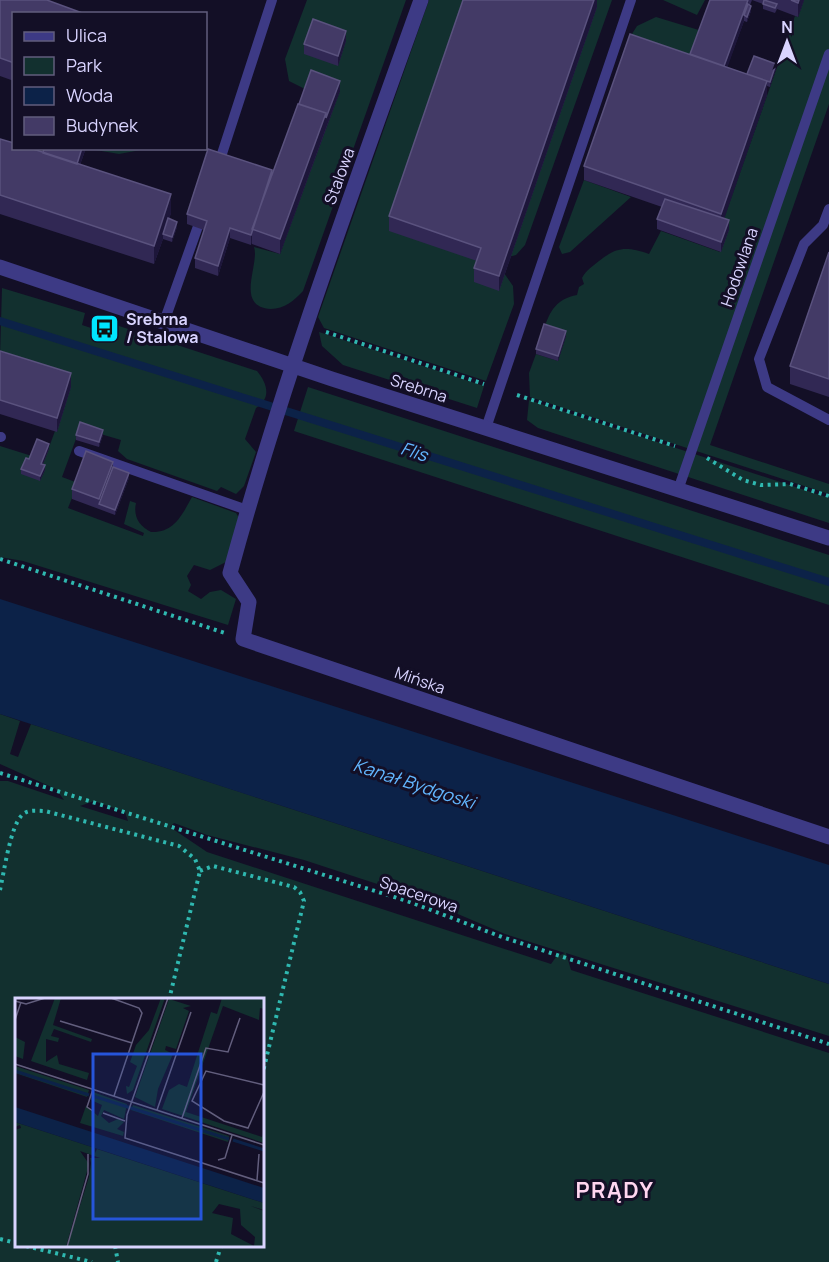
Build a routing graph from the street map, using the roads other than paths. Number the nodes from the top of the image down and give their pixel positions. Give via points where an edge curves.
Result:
1 (272, 0) edge
2 (421, 0) edge
3 (631, 0) edge
4 (829, 54) edge
5 (215, 174) edge
6 (205, 204) edge
7 (829, 209) edge
8 (0, 267) edge
9 (164, 322) junction
10 (291, 364) junction
11 (829, 420) edge
12 (486, 428) junction
13 (79, 451) dead end
14 (678, 490) junction
15 (247, 510) junction
16 (829, 538) edge
17 (243, 639) joint
18 (829, 837) edge

1 - 5 lane
2 - 10 street, Stalowa
3 - 12 lane
4 - 14 lane, Hodowlana
6 - 9 lane
7 - 11 lane via 823,225 804,244 759,359 767,387
8 - 9 street, Srebrna
9 - 10 street, Srebrna
10 - 12 street, Srebrna
10 - 15 street, Stalowa
12 - 14 street, Srebrna
13 - 15 lane
14 - 16 street, Srebrna
15 - 17 street, Stalowa via 230,573 249,602
17 - 18 street, Mińska

